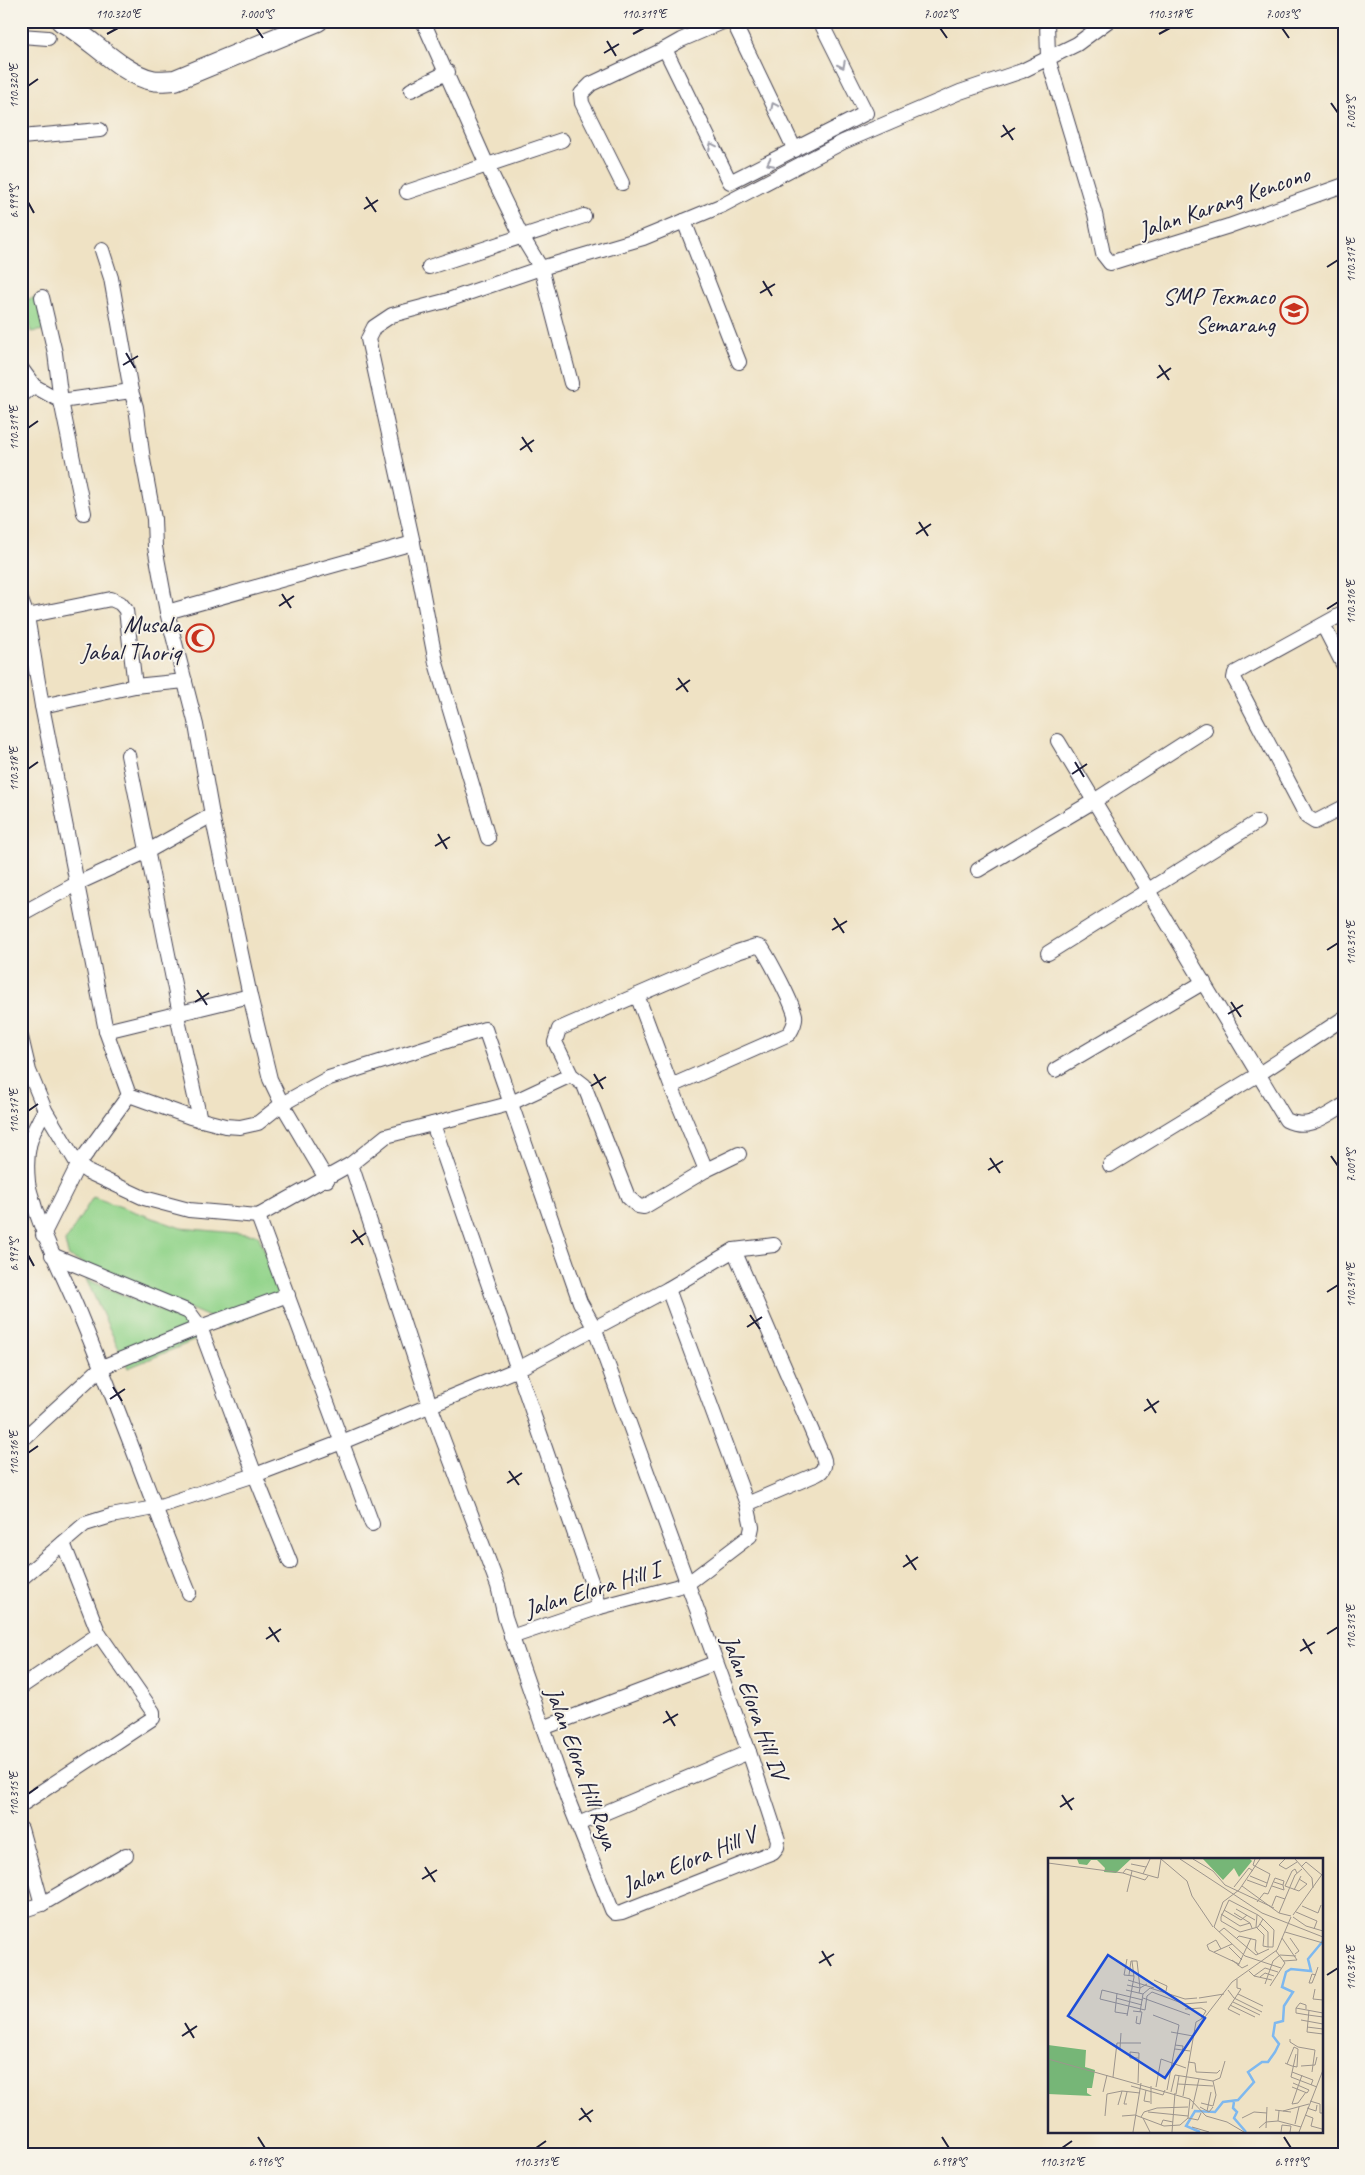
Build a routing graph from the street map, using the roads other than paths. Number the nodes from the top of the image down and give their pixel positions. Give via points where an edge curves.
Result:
1 (62, 21) edge
2 (318, 21) edge
3 (423, 21) edge
4 (725, 21) edge
5 (733, 21) edge
6 (820, 21) edge
7 (1047, 21) edge
8 (1108, 21) edge
9 (21, 36) edge
10 (48, 38) dead end
11 (666, 49) junction
12 (1048, 58) junction
13 (448, 72) junction
14 (411, 90) dead end
15 (100, 130) dead end
16 (21, 137) edge
17 (562, 140) dead end
18 (795, 150) junction
19 (487, 164) junction
20 (622, 183) dead end
21 (1344, 185) edge
22 (407, 192) dead end
23 (584, 216) dead end
24 (684, 221) junction
25 (522, 235) junction
26 (102, 250) dead end
27 (429, 267) dead end
28 (541, 268) junction
29 (42, 297) dead end
30 (739, 362) dead end
31 (21, 368) edge
32 (571, 383) dead end
33 (34, 386) junction
34 (131, 391) junction
35 (21, 396) edge
36 (61, 401) junction
37 (84, 513) dead end
38 (413, 543) junction
39 (21, 600) edge
40 (167, 612) junction
41 (1344, 613) edge
42 (27, 616) junction
43 (1323, 625) junction
44 (27, 652) edge
45 (1344, 666) edge
46 (185, 681) junction
47 (135, 686) junction
48 (42, 706) junction
49 (1205, 730) dead end
50 (1058, 741) dead end
51 (128, 755) dead end
52 (1094, 801) junction
53 (1344, 807) edge
54 (212, 815) junction
55 (1257, 822) dead end
56 (488, 838) dead end
57 (148, 851) junction
58 (978, 870) dead end
59 (76, 884) junction
60 (1149, 890) junction
61 (21, 914) edge
62 (1048, 953) dead end
63 (1204, 982) junction
64 (637, 995) junction
65 (250, 996) junction
66 (179, 1015) junction
67 (1344, 1018) edge
68 (106, 1031) junction
69 (21, 1037) edge
70 (1055, 1070) dead end
71 (1259, 1074) junction
72 (571, 1075) junction
73 (671, 1086) junction
74 (129, 1095) junction
75 (282, 1104) junction
76 (510, 1104) junction
77 (1344, 1105) edge
78 (45, 1110) junction
79 (200, 1120) junction
80 (433, 1124) junction
81 (739, 1154) dead end
82 (351, 1164) junction
83 (78, 1165) junction
84 (1110, 1165) dead end
85 (706, 1170) junction
86 (327, 1180) junction
87 (258, 1216) junction
88 (43, 1235) junction
89 (774, 1245) dead end
90 (734, 1250) junction
91 (52, 1255) junction
92 (668, 1289) junction
93 (288, 1295) junction
94 (200, 1327) junction
95 (594, 1327) junction
96 (102, 1367) junction
97 (518, 1369) junction
98 (430, 1405) junction
99 (21, 1441) edge
100 (342, 1442) junction
101 (255, 1475) junction
102 (747, 1504) junction
103 (154, 1508) junction
104 (372, 1524) dead end
105 (63, 1543) junction
106 (290, 1562) dead end
107 (21, 1578) edge
108 (687, 1584) junction
109 (189, 1593) dead end
110 (600, 1607) junction
111 (99, 1634) junction
112 (511, 1637) junction
113 (715, 1663) junction
114 (21, 1687) edge
115 (543, 1728) junction
116 (749, 1752) junction
117 (21, 1805) edge
118 (578, 1824) junction
119 (21, 1829) edge
120 (777, 1847) joint
121 (126, 1855) dead end
122 (42, 1904) junction
123 (21, 1911) edge
124 (615, 1913) joint

1 - 2 street via 139,77 154,81 175,80
3 - 13 street
4 - 11 street
18 -> 5 street
6 -> 18 street via 866,113
7 - 12 street
8 - 12 street via 1077,44
9 - 10 street
18 -> 11 street via 730,182
11 - 20 street via 591,84 581,94 582,103
12 - 21 street, Jalan Karang Kencono via 1104,254 1110,263 1229,226
12 - 24 street via 843,142 723,205
13 - 14 street
13 - 19 street
15 - 16 street
17 - 19 street
19 - 22 street
19 - 25 street
23 - 25 street
24 - 28 street via 643,238
24 - 30 street
25 - 27 street
25 - 28 street
26 - 34 street
28 - 32 street
28 - 38 street via 445,301 392,315 374,327 368,339
29 - 36 street via 55,353
31 - 33 street
33 - 35 street
33 - 36 street
34 - 36 street
34 - 40 street
36 - 37 street
38 - 40 street
38 - 56 street via 436,663
39 - 42 street
40 - 46 street
41 - 43 street
42 - 44 street
42 - 47 street via 111,599 120,603 126,610
43 - 45 street
43 - 53 street via 1235,673 1234,678 1307,817 1315,822
44 - 48 street
46 - 47 street
46 - 54 street
47 - 48 street
48 - 59 street
49 - 52 street
50 - 52 street
51 - 57 street
52 - 58 street
52 - 60 street
54 - 57 street
54 - 65 street
55 - 60 street
57 - 59 street
57 - 66 street
59 - 61 street
59 - 68 street
60 - 62 street
60 - 63 street
63 - 70 street
63 - 71 street
64 - 72 street via 559,1029 555,1042
64 - 73 street
64 - 73 street via 756,946 762,948 770,960 795,1016 794,1027 789,1034
65 - 66 street
65 - 75 street via 270,1079
66 - 68 street
66 - 79 street
67 - 71 street
68 - 74 street
69 - 78 street via 29,1071
71 - 77 street via 1286,1120 1295,1124 1312,1123
71 - 84 street
72 - 76 street
72 - 85 street via 584,1086 628,1197 638,1206 644,1208
73 - 85 street
74 - 79 street
74 - 83 street
75 - 76 street, Jalan Elora Hill IV via 330,1078 485,1029
75 - 79 street via 258,1123 240,1127
75 - 86 street
76 - 80 street
76 - 95 street, Jalan Elora Hill IV via 580,1302
78 - 83 street
78 - 88 street via 32,1132 27,1156 28,1184
80 - 82 street via 386,1136
80 - 97 street
81 - 85 street
82 - 86 street
82 - 98 street, Jalan Elora Hill Raya
83 - 87 street via 144,1198 188,1210
83 - 88 street
86 - 87 street
87 - 93 street
88 - 91 street
89 - 90 street
90 - 92 street
90 - 102 street via 825,1465 821,1472
91 - 94 street via 189,1312
91 - 96 street
92 - 95 street
92 - 102 street
93 - 94 street
93 - 100 street
94 - 96 street
94 - 101 street
95 - 97 street
95 - 108 street, Jalan Elora Hill IV
96 - 99 street
96 - 103 street
97 - 98 street
97 - 110 street
98 - 100 street
98 - 112 street, Jalan Elora Hill Raya via 498,1586
100 - 101 street
100 - 104 street
101 - 103 street
101 - 106 street
102 - 108 street via 752,1527 750,1536
103 - 105 street via 85,1524
103 - 109 street
105 - 107 street
105 - 111 street
108 - 110 street, Jalan Elora Hill I
108 - 113 street, Jalan Elora Hill IV
110 - 112 street, Jalan Elora Hill I
111 - 114 street
111 - 117 street via 153,1712 152,1718
112 - 115 street, Jalan Elora Hill Raya
113 - 115 street
113 - 116 street, Jalan Elora Hill IV
115 - 118 street, Jalan Elora Hill Raya
116 - 118 street
116 - 120 street, Jalan Elora Hill IV via 776,1834
118 - 124 street, Jalan Elora Hill Raya via 606,1899
119 - 122 street
120 - 124 street, Jalan Elora Hill V via 773,1852
121 - 122 street
122 - 123 street

